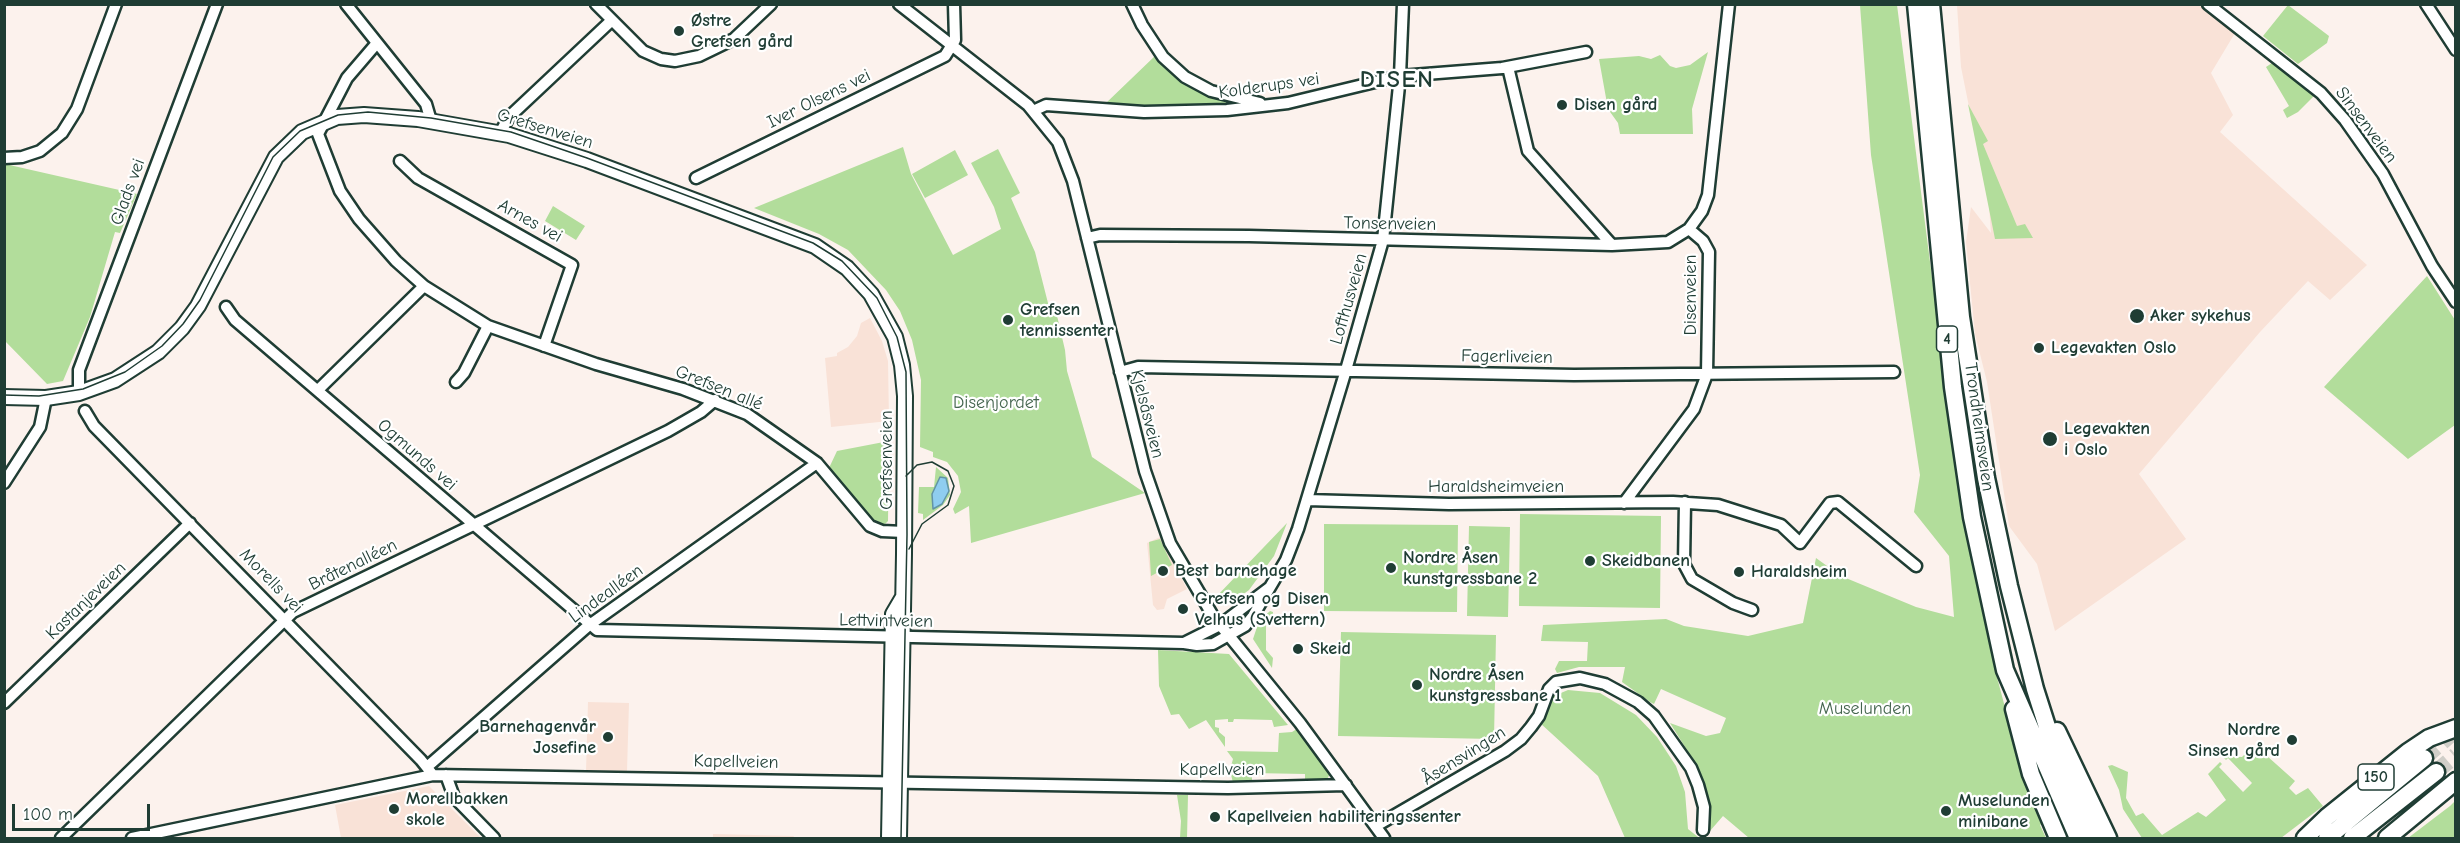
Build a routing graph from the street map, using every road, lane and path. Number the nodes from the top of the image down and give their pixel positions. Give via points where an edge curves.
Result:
1 (116, 4) edge
2 (217, 4) edge
3 (346, 4) edge
4 (596, 4) edge
5 (771, 4) edge
6 (899, 4) edge
7 (954, 4) edge
8 (1132, 4) edge
9 (1402, 4) edge
10 (1729, 4) edge
11 (1916, 4) edge
12 (1931, 4) edge
13 (2208, 4) edge
14 (2426, 4) edge
15 (611, 21) junction
16 (2451, 35) edge
17 (377, 43) junction
18 (953, 46) junction
19 (2456, 50) edge
20 (1586, 52) dead end
21 (1508, 67) junction
22 (1400, 76) junction
23 (1266, 104) junction
24 (1033, 111) junction
25 (326, 121) junction
26 (431, 121) junction
27 (500, 133) junction
28 (4, 158) edge
29 (400, 161) dead end
30 (696, 178) dead end
31 (1689, 229) junction
32 (1087, 238) junction
33 (1383, 240) junction
34 (1612, 245) junction
35 (424, 286) junction
36 (2456, 302) edge
37 (226, 306) dead end
38 (488, 326) junction
39 (544, 346) junction
40 (1346, 370) junction
41 (1120, 372) junction
42 (1894, 372) dead end
43 (1707, 374) junction
44 (456, 382) dead end
45 (318, 390) junction
46 (78, 393) junction
47 (4, 397) edge
48 (46, 398) junction
49 (715, 400) junction
50 (86, 411) dead end
51 (817, 463) junction
52 (4, 483) edge
53 (1307, 500) junction
54 (1685, 502) junction
55 (1624, 503) junction
56 (190, 523) junction
57 (472, 525) junction
58 (904, 532) junction
59 (1916, 566) dead end
60 (1269, 588) junction
61 (1752, 610) dead end
62 (286, 621) junction
63 (1220, 624) junction
64 (588, 626) junction
65 (1230, 636) junction
66 (898, 638) junction
67 (1184, 643) junction
68 (2005, 670) junction
69 (2035, 689) junction
70 (4, 703) edge
71 (2456, 728) edge
72 (2424, 759) tunnel mouth
73 (430, 771) junction
74 (2436, 772) tunnel mouth
75 (446, 775) junction
76 (2456, 781) edge
77 (895, 782) junction
78 (1346, 785) junction
79 (2342, 824) junction
80 (1376, 826) junction
81 (2078, 829) edge
82 (1703, 830) dead end
83 (62, 838) edge
84 (132, 838) edge
85 (494, 838) edge
86 (889, 838) edge
87 (899, 838) edge
88 (1384, 838) edge
89 (2058, 838) edge
90 (2092, 838) edge
91 (2108, 838) edge
92 (2305, 838) edge
93 (2311, 838) edge
94 (2327, 838) edge
95 (2354, 838) edge
96 (2387, 838) edge

1 - 28 street via 77,109 62,133 40,151
2 - 46 street, Glads vei via 79,370
3 - 17 street
4 - 15 street
5 - 15 street via 734,39 682,60 650,54
6 - 18 street, Kjelsåsveien
7 - 18 street
8 - 23 street via 1163,57 1185,77 1211,91
9 - 22 street, Lofthusveien
10 - 31 street, Disenveien via 1710,187 1702,211
11 - 68 highway, Trondheimsveien / 4 via 1953,387 1972,518
12 - 69 highway, Trondheimsveien / 4 via 1969,383 2004,563
13 - 36 street, Sinsenveien via 2321,93 2345,120 2383,174 2432,267
14 - 16 street
15 - 27 street via 509,117
16 - 19 street
17 - 25 street, Grefsen allé via 347,78
17 - 26 street via 429,109
18 - 24 street, Kjelsåsveien
18 - 30 street, Iver Olsens vei via 936,62
20 - 21 street, Kolderups vei
21 - 22 street, Kolderups vei
21 - 34 street via 1528,151
22 - 23 street, Kolderups vei via 1288,103
22 - 33 street, Lofthusveien
23 - 24 street, Kolderups vei via 1227,110 1144,112 1046,105
24 - 32 street, Kjelsåsveien via 1065,158
25 - 26 main road, Grefsenveien via 364,115
25 - 35 street, Grefsen allé via 318,134 340,191 376,239
25 - 46 main road, Grefsenveien via 302,132 271,164 205,295 174,338 131,371
26 - 27 main road, Grefsenveien
27 - 58 main road, Grefsenveien via 569,153 803,241 831,256 855,276 883,311 902,365
29 - 39 street, Arnes vei via 418,178 572,265
31 - 34 street, Tonsenveien via 1668,242
31 - 43 street, Disenveien via 1704,241 1709,252
32 - 33 street, Tonsenveien via 1100,235
32 - 41 street, Kjelsåsveien
33 - 34 street, Tonsenveien
33 - 40 street, Lofthusveien
35 - 38 street, Grefsen allé
35 - 45 street
37 - 45 street, Ogmunds vei via 235,320
38 - 39 street, Grefsen allé
38 - 44 street
39 - 49 street, Grefsen allé
40 - 41 street, Fagerliveien via 1138,367
40 - 43 street, Fagerliveien
40 - 53 street, Lofthusveien
41 - 63 street, Kjelsåsveien via 1162,524 1190,579
42 - 43 street, Fagerliveien
43 - 55 street, Disenveien via 1694,409
45 - 57 street, Ogmunds vei
46 - 48 main road, Grefsenveien
47 - 48 main road, Grefsenveien
48 - 52 street via 40,427
49 - 51 street, Grefsen allé via 755,418
49 - 57 street, Bråtenalléen via 668,430
50 - 56 street, Morells vei via 94,426
51 - 58 street, Grefsen allé via 870,526
51 - 64 street, Lindealléen
53 - 55 street, Haraldsheimveien
53 - 60 street, Lofthusveien via 1295,537
54 - 55 street, Haraldsheimveien
54 - 59 street, Haraldsheimveien via 1746,512 1782,525 1800,543 1830,503 1838,502
54 - 61 street via 1684,564 1692,579
56 - 62 street, Morells vei
56 - 70 street, Kastanjeveien
57 - 62 street, Bråtenalléen via 293,612
57 - 64 street, Ogmunds vei
58 - 66 main road, Grefsenveien via 904,595 894,614
60 - 63 street, Lofthusveien
60 - 65 street, Lofthusveien via 1253,616
62 - 73 street, Morells vei
62 - 83 street, Bråtenalléen
63 - 65 street, Kjelsåsveien
63 - 67 street, Lettvintveien
64 - 66 street, Lettvintveien via 600,631
64 - 73 street, Lindealléen
65 - 67 street, Lettvintveien via 1205,645
65 - 78 street, Kjelsåsveien
66 - 67 street, Lettvintveien
66 - 77 main road, Grefsenveien
68 - 81 highway, Trondheimsveien / 4
68 - 89 highway, 4 via 2021,742
69 - 81 highway, Trondheimsveien / 4
69 - 91 highway, 4
71 - 92 highway, 150 via 2429,738 2408,752
72 - 79 highway, 150
73 - 75 street, Kapellveien
73 - 84 street, Kapellveien
74 - 95 highway, 150
75 - 77 street, Kapellveien
75 - 85 street via 454,796
76 - 96 highway
77 - 78 street, Kapellveien via 1228,788
77 - 86 main road, Grefsenveien
77 - 87 main road, Grefsenveien
78 - 80 street, Kjelsåsveien
79 - 93 highway, 150
79 - 94 highway, 150
80 - 82 street, Åsensvingen via 1521,739 1539,716 1549,689 1556,682 1571,678 1605,684 1654,716 1698,784 1704,807
80 - 88 street, Kjelsåsveien
81 - 90 highway, Trondheimsveien / 4

